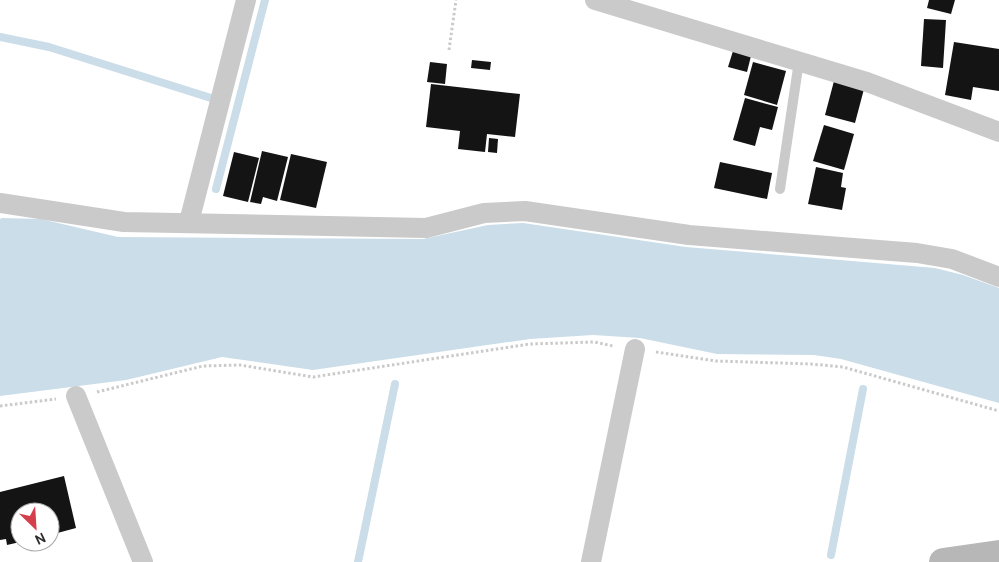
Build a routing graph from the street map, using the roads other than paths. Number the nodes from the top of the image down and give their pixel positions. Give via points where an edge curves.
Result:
1 (246, 0) edge
2 (595, 0) edge
3 (799, 61) junction
4 (999, 132) edge
5 (780, 189) dead end
6 (0, 203) edge
7 (189, 222) junction
8 (999, 277) edge
9 (636, 350) road end
10 (76, 396) road end
11 (999, 554) edge
12 (143, 562) edge
13 (591, 562) edge
14 (943, 562) edge

1 - 7 street
2 - 3 street
3 - 4 street via 866,82
3 - 5 lane
6 - 7 street via 124,222
7 - 8 street via 426,228 484,213 525,211 689,235 917,254 952,259
9 - 13 street
10 - 12 street
11 - 14 street

